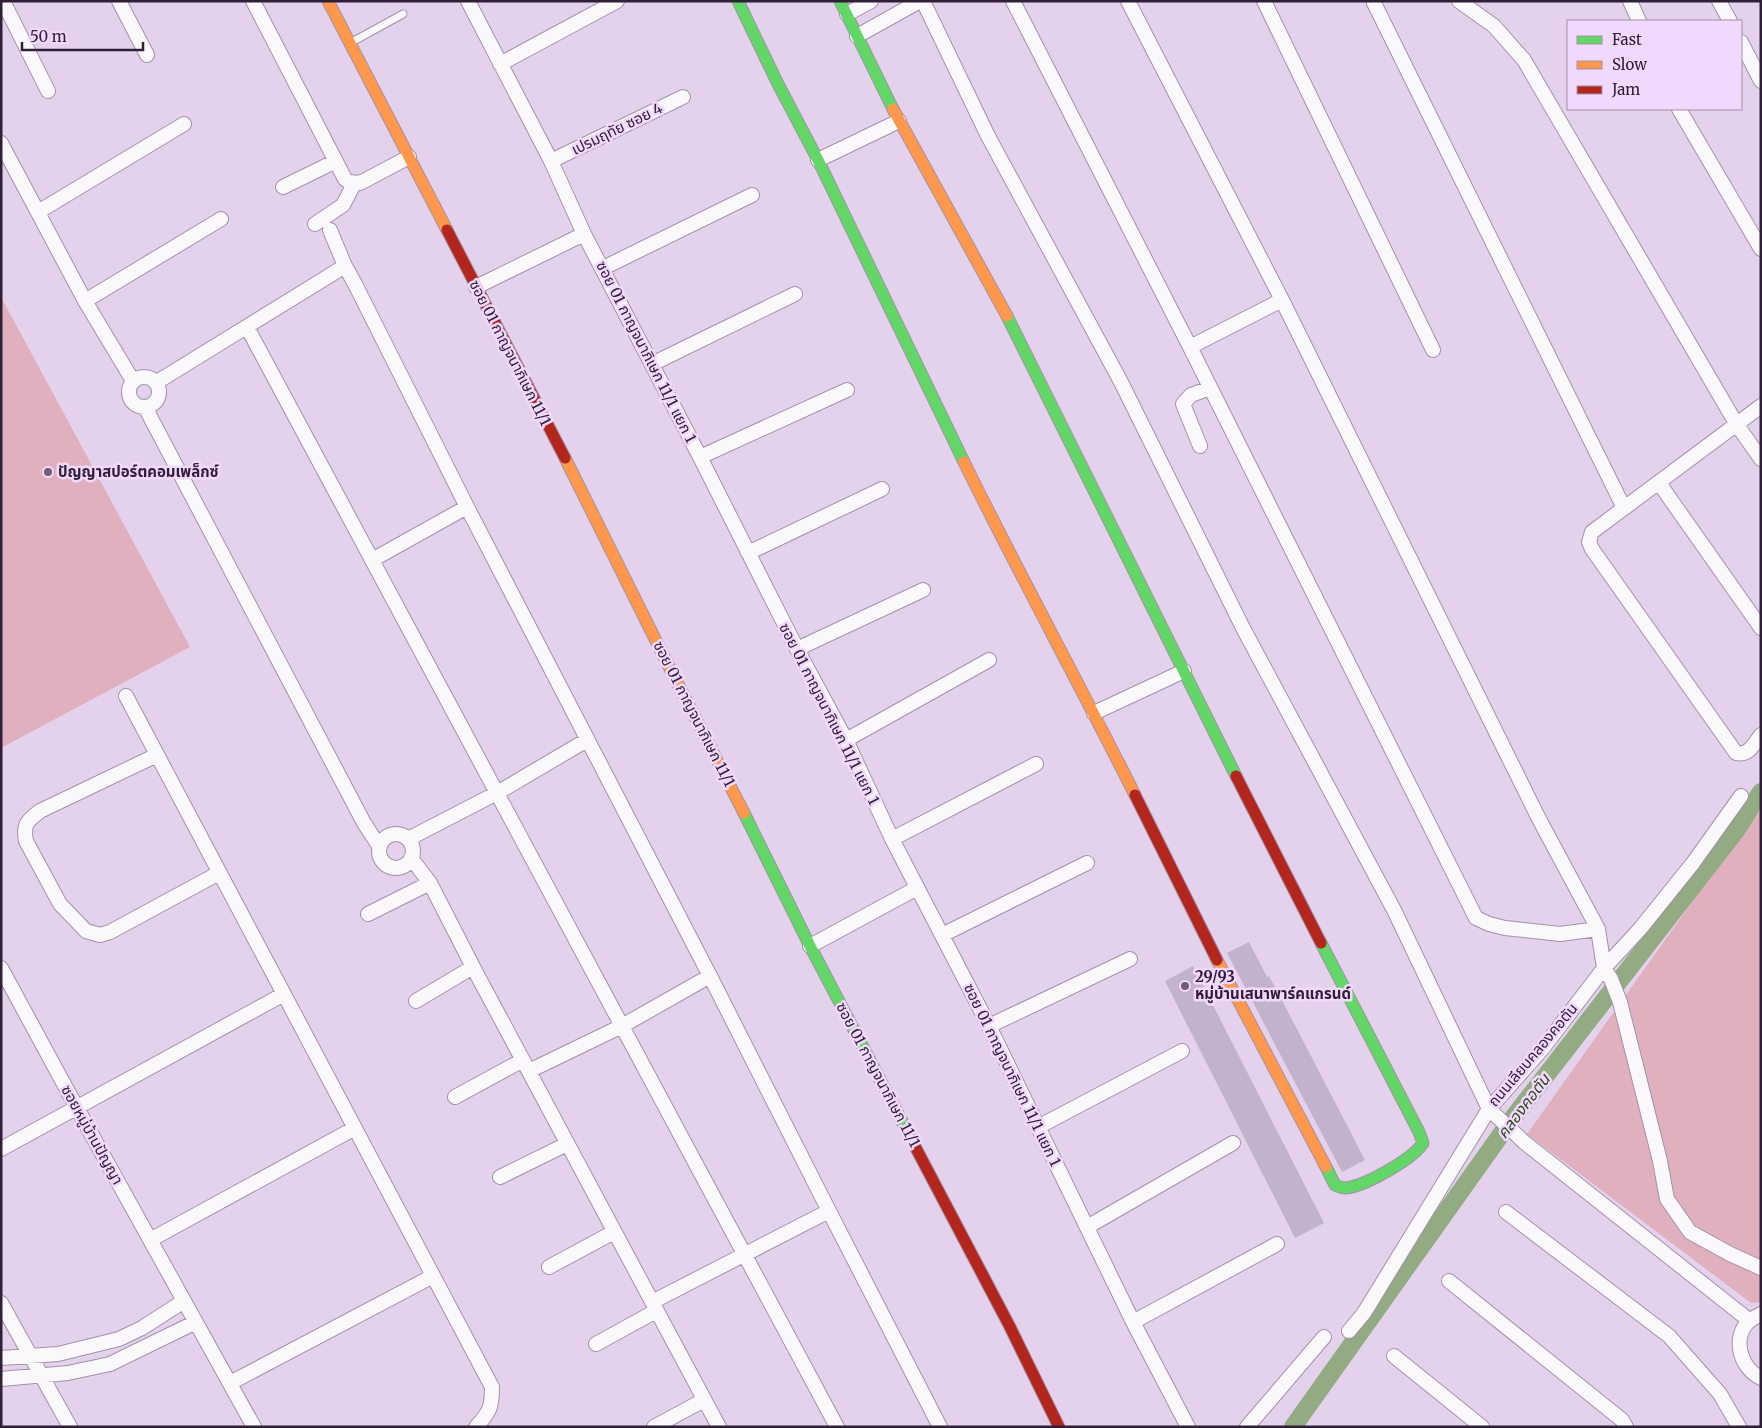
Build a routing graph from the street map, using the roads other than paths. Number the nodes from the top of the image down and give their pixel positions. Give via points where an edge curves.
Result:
1 (3, 1) edge
2 (119, 1) edge
3 (254, 1) edge
4 (328, 1) edge
5 (468, 1) edge
6 (617, 1) edge
7 (738, 1) edge
8 (840, 1) edge
9 (871, 1) edge
10 (921, 1) edge
11 (1013, 1) edge
12 (1128, 1) edge
13 (1264, 1) edge
14 (1459, 1) edge
15 (1630, 1) edge
16 (1719, 1) edge
17 (1371, 2) edge
18 (403, 14) dead end
19 (847, 14) junction
20 (1639, 20) edge
21 (1729, 20) edge
22 (857, 36) junction
23 (350, 44) junction
24 (1742, 44) edge
25 (147, 55) dead end
26 (500, 64) junction
27 (1761, 81) edge
28 (48, 91) dead end
29 (683, 97) dead end
30 (1680, 110) edge
31 (900, 121) junction
32 (184, 124) dead end
33 (1, 143) edge
34 (409, 157) junction
35 (818, 160) junction
36 (336, 161) junction
37 (551, 161) junction
38 (354, 184) junction
39 (283, 187) dead end
40 (752, 195) dead end
41 (38, 212) junction
42 (221, 219) dead end
43 (315, 224) dead end
44 (330, 230) dead end
45 (584, 234) junction
46 (1761, 249) edge
47 (345, 266) junction
48 (603, 268) junction
49 (476, 287) junction
50 (795, 294) dead end
51 (1282, 300) junction
52 (86, 301) junction
53 (247, 327) junction
54 (1190, 348) junction
55 (1433, 350) dead end
56 (652, 364) junction
57 (133, 381) junction
58 (156, 382) junction
59 (1210, 388) junction
60 (847, 390) dead end
61 (1761, 406) edge
62 (145, 407) junction
63 (1737, 425) junction
64 (1200, 446) dead end
65 (700, 457) junction
66 (1761, 459) edge
67 (1659, 483) junction
68 (882, 490) dead end
69 (467, 507) junction
70 (1624, 508) junction
71 (748, 552) junction
72 (372, 560) junction
73 (923, 590) dead end
74 (1761, 628) edge
75 (797, 649) junction
76 (989, 660) dead end
77 (1184, 671) junction
78 (126, 696) dead end
79 (1094, 713) junction
80 (1761, 735) edge
81 (587, 740) junction
82 (846, 740) junction
83 (157, 755) junction
84 (1036, 764) dead end
85 (497, 794) junction
86 (1741, 796) dead end
87 (408, 839) junction
88 (892, 839) junction
89 (379, 846) junction
90 (411, 858) junction
91 (1087, 863) dead end
92 (219, 873) junction
93 (430, 883) junction
94 (917, 888) junction
95 (368, 914) dead end
96 (1598, 930) junction
97 (942, 936) junction
98 (810, 946) junction
99 (1130, 958) dead end
100 (473, 967) junction
101 (1, 968) edge
102 (1608, 973) junction
103 (710, 976) junction
104 (284, 994) junction
105 (416, 1001) dead end
106 (622, 1026) junction
107 (989, 1026) junction
108 (1182, 1051) dead end
109 (526, 1066) junction
110 (454, 1097) dead end
111 (77, 1108) junction
112 (1493, 1112) junction
113 (1038, 1127) junction
114 (355, 1128) junction
115 (1233, 1142) dead end
116 (567, 1144) junction
117 (1, 1149) edge
118 (500, 1177) dead end
119 (829, 1211) junction
120 (1506, 1212) dead end
121 (1087, 1227) junction
122 (614, 1232) junction
123 (150, 1240) junction
124 (1277, 1244) dead end
125 (744, 1254) junction
126 (549, 1267) dead end
127 (1761, 1268) edge
128 (434, 1276) junction
129 (1450, 1281) dead end
130 (184, 1301) junction
131 (1, 1303) edge
132 (654, 1306) junction
133 (1755, 1318) edge
134 (196, 1322) junction
135 (1134, 1322) junction
136 (1349, 1331) dead end
137 (1324, 1337) dead end
138 (596, 1344) dead end
139 (31, 1355) junction
140 (1394, 1356) dead end
141 (1, 1358) edge
142 (43, 1376) junction
143 (1761, 1378) edge
144 (1, 1379) edge
145 (230, 1383) junction
146 (704, 1400) junction
147 (70, 1427) edge
148 (254, 1427) edge
149 (476, 1427) edge
150 (654, 1427) edge
151 (718, 1427) edge
152 (837, 1427) edge
153 (940, 1427) edge
154 (1059, 1427) edge
155 (1188, 1427) edge
156 (1247, 1427) edge
157 (1482, 1427) edge
158 (1626, 1427) edge
159 (1739, 1427) edge

1 - 28 street
2 - 25 street
3 - 36 street
4 - 23 street, ซอย 01 กาญจนาภิเษก 11/1
5 - 26 street, ซอย 01 กาญจนาภิเษก 11/1 แยก 1
6 - 26 street
7 - 35 street
8 - 19 street
9 - 19 street
10 - 22 street
10 - 112 street via 988,136 1121,382 1243,628 1394,910
11 - 54 street
12 - 51 street
13 - 55 street
14 - 63 street via 1494,26 1524,60
15 - 20 street
16 - 21 street
17 - 70 street
18 - 23 lane
19 - 22 street
22 - 31 street
23 - 34 street, ซอย 01 กาญจนาภิเษก 11/1
24 - 27 street
26 - 37 street, ซอย 01 กาญจนาภิเษก 11/1 แยก 1
29 - 37 street, เปรมฤทัย ซอย 4
30 - 46 street
31 - 35 street
31 - 77 street via 995,292
32 - 41 street
33 - 41 street
34 - 38 street
34 - 49 street, ซอย 01 กาญจนาภิเษก 11/1
35 - 79 street via 1002,540
36 - 38 street via 345,179
36 - 39 street
37 - 45 street, ซอย 01 กาญจนาภิเษก 11/1 แยก 1
38 - 43 street via 343,205
40 - 48 street
41 - 52 street
42 - 52 street
44 - 47 street
45 - 48 street, ซอย 01 กาญจนาภิเษก 11/1 แยก 1
45 - 49 street
47 - 53 street
47 - 69 street
48 - 56 street, ซอย 01 กาญจนาภิเษก 11/1 แยก 1
49 - 98 street, ซอย 01 กาญจนาภิเษก 11/1
50 - 56 street
51 - 54 street
51 - 96 street via 1538,817
52 - 57 street
53 - 58 street
53 - 72 street
54 - 59 street
56 - 65 street, ซอย 01 กาญจนาภิเษก 11/1 แยก 1
57 - 58 street via 145,376
57 - 62 street via 129,387 132,402
58 - 62 street via 159,395 152,405
59 - 64 street via 1191,396 1183,404
59 - 96 street via 1476,918 1505,928 1560,934
60 - 65 street
61 - 63 street
62 - 89 street
63 - 66 street
63 - 67 street
65 - 71 street, ซอย 01 กาญจนาภิเษก 11/1 แยก 1
67 - 70 street
67 - 74 street
68 - 71 street
69 - 72 street
69 - 81 street
70 - 80 street via 1592,532 1589,542 1592,549 1736,753 1749,752
71 - 75 street, ซอย 01 กาญจนาภิเษก 11/1 แยก 1
72 - 85 street
73 - 75 street
75 - 82 street, ซอย 01 กาญจนาภิเษก 11/1 แยก 1
76 - 82 street
77 - 79 street
77 - 79 street via 1423,1143 1420,1150 1388,1170 1350,1187 1335,1185 1198,924
78 - 83 street
81 - 85 street
81 - 103 street
82 - 88 street, ซอย 01 กาญจนาภิเษก 11/1 แยก 1
83 - 92 street
83 - 92 street via 40,811 28,820 24,830 26,841 60,904 86,931 100,935
84 - 88 street
85 - 87 street
85 - 106 street
86 - 102 street, ถนนเลียบคลองคอตัน
87 - 89 street via 395,834
87 - 90 street via 412,845
88 - 94 street, ซอย 01 กาญจนาภิเษก 11/1 แยก 1
89 - 90 street via 381,860 386,866 401,867
90 - 93 street
91 - 97 street
92 - 104 street
93 - 95 street
93 - 100 street
94 - 97 street, ซอย 01 กาญจนาภิเษก 11/1 แยก 1
94 - 98 street
96 - 102 street
97 - 107 street, ซอย 01 กาญจนาภิเษก 11/1 แยก 1
98 - 154 street, ซอย 01 กาญจนาภิเษก 11/1 via 996,1299
99 - 107 street
100 - 105 street
100 - 109 street
101 - 111 street, ซอยหมู่บ้านปัญญา
102 - 112 street, ถนนเลียบคลองคอตัน
102 - 127 street via 1620,1002 1667,1200 1690,1232
103 - 106 street
103 - 119 street
104 - 111 street
104 - 114 street
106 - 109 street
106 - 125 street
107 - 113 street, ซอย 01 กาญจนาภิเษก 11/1 แยก 1
108 - 113 street
109 - 110 street
109 - 116 street
111 - 117 street
111 - 123 street, ซอยหมู่บ้านปัญญา
112 - 133 street via 1524,1142
112 - 136 street, ถนนเลียบคลองคอตัน via 1364,1314
113 - 121 street, ซอย 01 กาญจนาภิเษก 11/1 แยก 1
114 - 123 street
114 - 128 street
115 - 121 street
116 - 118 street
116 - 122 street
119 - 125 street
119 - 153 street
120 - 159 street via 1669,1336 1720,1394
121 - 135 street, ซอย 01 กาญจนาภิเษก 11/1 แยก 1
122 - 126 street
122 - 132 street
123 - 130 street, ซอยหมู่บ้านปัญญา
124 - 135 street
125 - 132 street
125 - 152 street
128 - 145 street
128 - 149 street via 492,1387 487,1415
129 - 158 street via 1622,1420
130 - 134 street, ซอยหมู่บ้านปัญญา
130 - 139 street via 119,1339 58,1354
131 - 139 street
132 - 138 street
132 - 146 street
133 - 143 street via 1742,1333 1740,1348 1744,1363
134 - 142 street via 110,1364
134 - 145 street, ซอยหมู่บ้านปัญญา
135 - 155 street, ซอย 01 กาญจนาภิเษก 11/1 แยก 1
137 - 156 street
139 - 141 street
139 - 142 street
140 - 157 street
142 - 144 street
142 - 147 street
145 - 148 street, ซอยหมู่บ้านปัญญา
146 - 150 street
146 - 151 street

